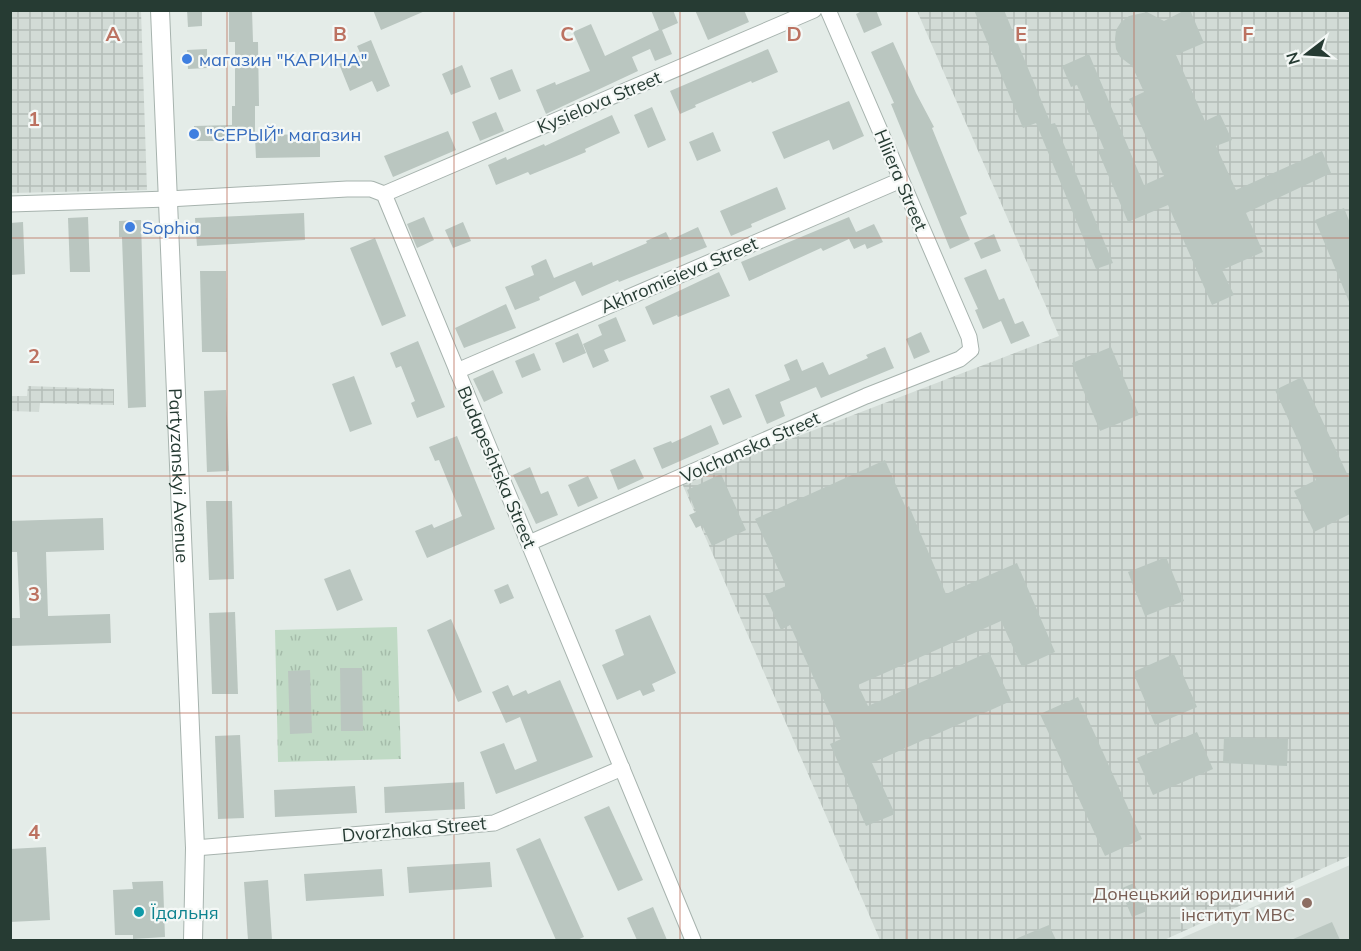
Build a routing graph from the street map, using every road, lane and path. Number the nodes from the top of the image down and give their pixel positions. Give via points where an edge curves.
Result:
1 (160, 10) edge
2 (814, 10) edge
3 (828, 10) edge
4 (901, 180) junction
5 (384, 194) junction
6 (168, 199) junction
7 (10, 204) edge
8 (971, 350) joint
9 (457, 371) junction
10 (529, 543) junction
11 (622, 768) junction
12 (195, 848) junction
13 (193, 940) edge
14 (693, 940) edge

1 - 6 street, Partyzanskyi Avenue
2 - 5 street, Kysielova Street
3 - 4 street, Hliiera Street
4 - 8 street, Hliiera Street via 969,337
4 - 9 street, Akhromieieva Street
5 - 6 street via 371,189 347,189
5 - 9 street, Budapeshtska Street
6 - 7 street
6 - 12 street, Partyzanskyi Avenue
8 - 10 street, Volchanska Street via 960,360 866,396
9 - 10 street, Budapeshtska Street
10 - 11 street, Budapeshtska Street
11 - 12 street, Dvorzhaka Street via 494,823
11 - 14 street, Budapeshtska Street
12 - 13 street, Partyzanskyi Avenue

